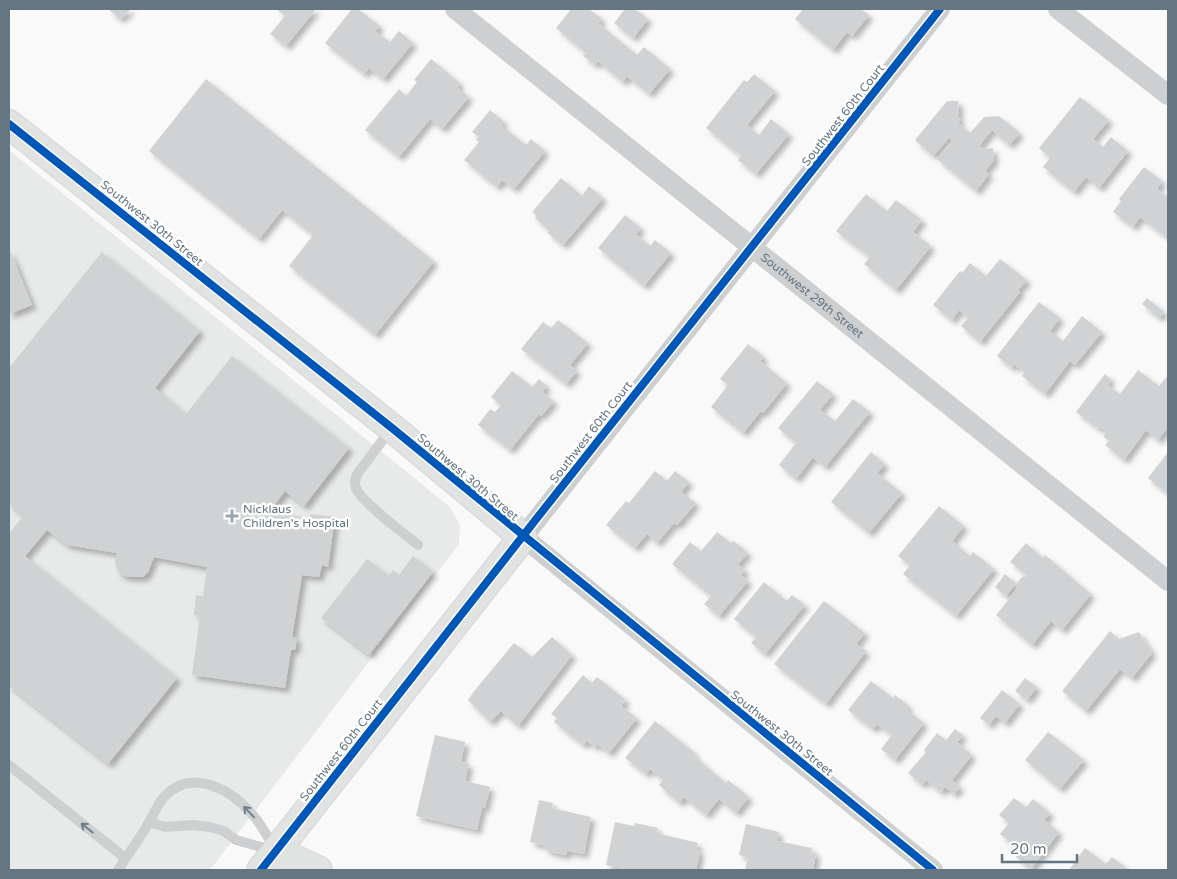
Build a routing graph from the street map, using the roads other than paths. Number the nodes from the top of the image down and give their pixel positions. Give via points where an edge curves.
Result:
1 (455, 9) edge
2 (940, 9) edge
3 (1058, 9) edge
4 (1168, 96) edge
5 (9, 124) edge
6 (752, 248) junction
7 (392, 428) junction
8 (523, 537) junction
9 (418, 545) dead end
10 (1168, 581) edge
11 (9, 765) edge
12 (150, 822) junction
13 (125, 858) junction
14 (269, 861) edge
15 (118, 870) edge
16 (318, 870) edge
17 (933, 870) edge

1 - 6 street, Southwest 29th Street
2 - 6 street, Southwest 60th Court
3 - 4 street
5 - 7 street, Southwest 30th Street
6 - 8 street, Southwest 60th Court
6 - 10 street, Southwest 29th Street
7 - 8 street, Southwest 30th Street
7 - 9 lane via 355,477 356,487 365,500
8 - 14 street, Southwest 60th Court
8 - 17 street, Southwest 30th Street
13 -> 11 lane
12 - 13 lane
12 - 14 lane via 165,827 210,827 224,832
14 -> 12 lane via 252,814 234,798 206,783 191,782 178,786 158,803
13 - 15 lane
14 - 16 street

